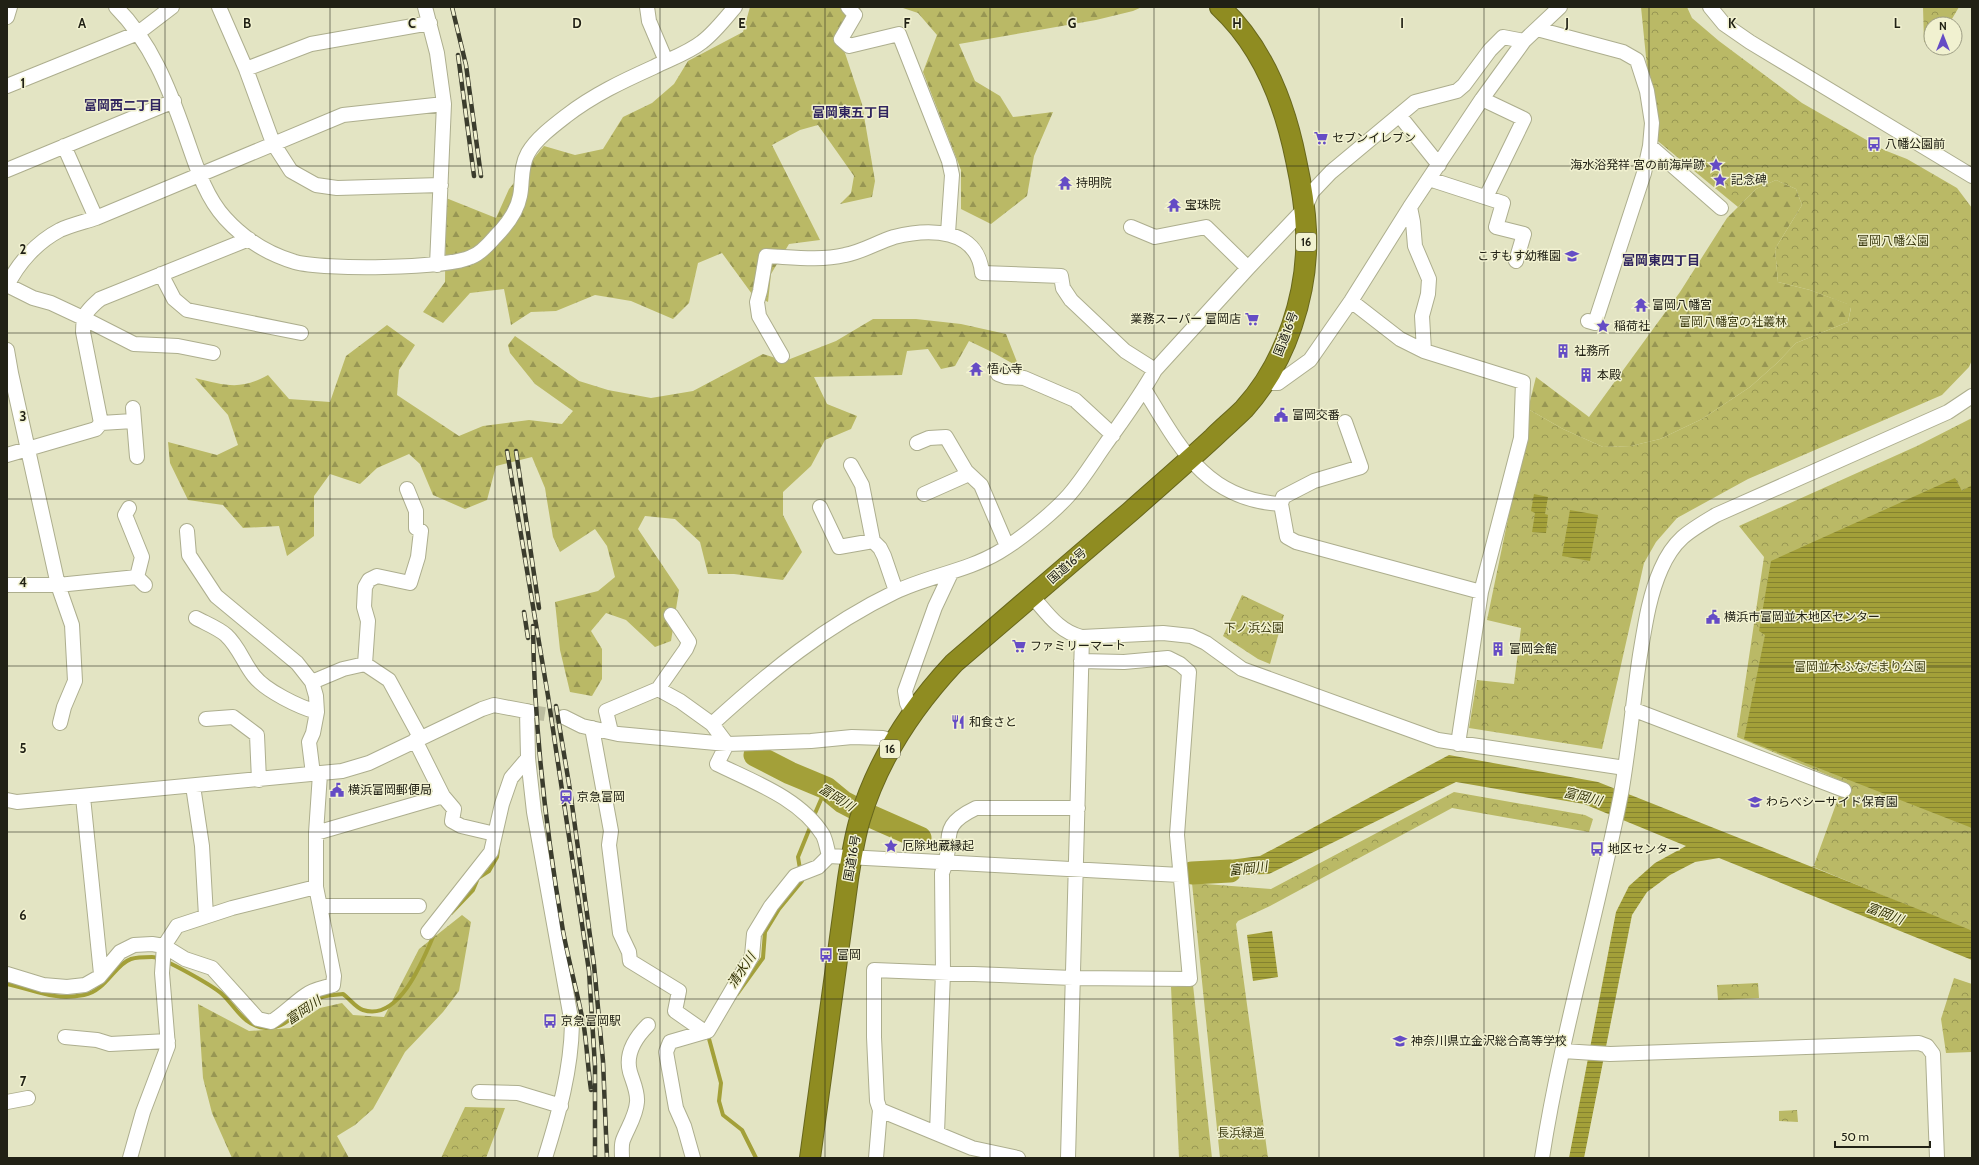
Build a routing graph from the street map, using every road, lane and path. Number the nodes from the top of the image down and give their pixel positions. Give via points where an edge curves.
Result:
1 (10, 7) edge
2 (116, 7) edge
3 (172, 7) edge
4 (219, 7) edge
5 (425, 7) edge
6 (647, 7) edge
7 (735, 7) edge
8 (848, 7) edge
9 (1220, 7) edge
10 (1560, 7) edge
11 (1710, 7) edge
12 (7, 18) edge
13 (430, 23) junction
14 (1537, 29) junction
15 (138, 32) junction
16 (1524, 41) junction
17 (666, 61) junction
18 (246, 69) junction
19 (7, 86) edge
20 (1482, 99) junction
21 (174, 101) junction
22 (444, 104) junction
23 (1399, 115) junction
24 (274, 143) junction
25 (64, 146) junction
26 (1650, 146) junction
27 (1439, 165) junction
28 (7, 170) edge
29 (200, 175) junction
30 (1972, 176) edge
31 (1429, 179) junction
32 (441, 185) junction
33 (1486, 197) junction
34 (1410, 207) junction
35 (1305, 208) junction
36 (1721, 208) dead end
37 (96, 218) junction
38 (1131, 227) dead end
39 (948, 233) junction
40 (249, 239) junction
41 (1516, 261) dead end
42 (437, 265) junction
43 (1248, 268) junction
44 (161, 274) junction
45 (7, 286) edge
46 (1351, 301) junction
47 (83, 318) junction
48 (1588, 321) dead end
49 (302, 333) dead end
50 (7, 350) edge
51 (1424, 351) junction
52 (212, 352) dead end
53 (782, 356) dead end
54 (1155, 370) junction
55 (9, 374) edge
56 (998, 374) dead end
57 (1264, 383) junction
58 (1144, 389) junction
59 (1972, 396) edge
60 (1345, 422) dead end
61 (100, 423) junction
62 (1113, 435) junction
63 (917, 443) dead end
64 (29, 448) junction
65 (7, 455) edge
66 (137, 457) dead end
67 (1190, 460) junction
68 (851, 465) dead end
69 (970, 474) junction
70 (407, 489) dead end
71 (924, 494) dead end
72 (1281, 504) junction
73 (129, 508) dead end
74 (820, 508) dead end
75 (187, 531) dead end
76 (873, 542) junction
77 (1007, 546) junction
78 (951, 573) junction
79 (7, 585) edge
80 (58, 585) junction
81 (896, 591) junction
82 (1481, 592) junction
83 (1032, 596) junction
84 (671, 615) dead end
85 (196, 618) dead end
86 (1082, 637) junction
87 (1081, 661) junction
88 (365, 664) junction
89 (312, 682) junction
90 (658, 689) junction
91 (1632, 709) junction
92 (317, 712) junction
93 (912, 713) junction
94 (564, 717) tunnel mouth
95 (206, 719) dead end
96 (60, 723) dead end
97 (712, 724) junction
98 (592, 728) junction
99 (611, 732) junction
100 (417, 739) junction
101 (894, 742) junction
102 (727, 744) junction
103 (1458, 744) junction
104 (528, 758) junction
105 (1625, 768) junction
106 (317, 774) junction
107 (259, 780) junction
108 (193, 786) junction
109 (1844, 790) dead end
110 (443, 796) junction
111 (83, 797) junction
112 (7, 800) edge
113 (1078, 808) junction
114 (316, 832) junction
115 (495, 834) junction
116 (829, 856) junction
117 (852, 858) junction
118 (947, 863) junction
119 (1076, 869) junction
120 (1180, 875) junction
121 (316, 888) junction
122 (320, 906) junction
123 (419, 906) dead end
124 (206, 916) junction
125 (428, 932) dead end
126 (164, 946) junction
127 (943, 972) junction
128 (7, 974) edge
129 (101, 974) junction
130 (1073, 978) junction
131 (648, 1025) dead end
132 (705, 1032) junction
133 (65, 1036) dead end
134 (168, 1041) junction
135 (1563, 1051) junction
136 (479, 1092) dead end
137 (28, 1098) dead end
138 (7, 1102) edge
139 (561, 1106) junction
140 (880, 1110) junction
141 (937, 1133) junction
142 (130, 1158) edge
143 (545, 1158) edge
144 (622, 1158) edge
145 (693, 1158) edge
146 (810, 1158) edge
147 (877, 1158) edge
148 (1018, 1158) edge
149 (1068, 1158) edge
150 (1542, 1158) edge
151 (1937, 1158) edge

1 - 12 street
2 - 15 street
3 - 15 street
4 - 18 street
5 - 13 street
6 - 17 street via 649,21
7 - 17 street via 701,43
8 - 39 street via 855,15 841,40 849,46 899,34 949,161 952,175
9 - 35 highway, 国道16号 / 16 via 1243,33 1265,67 1281,103 1293,141
10 - 14 street
11 - 30 street via 1724,24 1750,42
13 - 18 street via 311,44
13 - 22 street
14 - 16 street
14 - 26 street via 1623,52 1638,60 1647,91 1652,123
15 - 19 street
15 - 21 street via 155,58
16 - 20 street
16 - 23 street via 1503,37 1457,91 1415,102
17 - 42 street via 596,94 564,117 534,144 527,154 522,169 520,197 515,211 494,238 474,257
18 - 24 street
20 - 27 street
20 - 33 street via 1524,119
21 - 25 street
21 - 29 street
22 - 24 street via 343,115
22 - 32 street
23 - 27 street
23 - 35 street via 1331,172 1312,192
24 - 29 street
24 - 32 street via 291,171 316,185 337,188
25 - 28 street
25 - 37 street
26 - 36 street
26 - 48 street via 1644,173 1595,323
27 - 31 street
29 - 37 street
29 - 40 street via 222,215
31 - 33 street
31 - 34 street
32 - 42 street
33 - 41 street via 1503,203 1496,227 1524,234
34 - 46 street
34 - 51 street via 1414,222 1414,246 1429,279 1422,316
35 - 43 street
35 - 57 highway, 国道16号 / 16 via 1305,268 1300,296 1286,339
37 - 45 street via 60,230 35,247 26,256
38 - 43 street via 1155,237 1206,227
39 - 53 street via 895,237 845,255 766,256 757,302 759,316
39 - 54 street via 970,244 981,261 982,273 1061,276 1063,288 1072,300 1125,351
40 - 42 street via 268,252 297,263 320,266
40 - 44 street
43 - 54 street
44 - 47 street via 100,299
44 - 49 street via 174,300 187,310
45 - 47 street
46 - 51 street via 1400,339
46 - 57 street via 1310,360 1278,383
47 - 52 street via 134,344 178,346
47 - 61 street via 83,332
50 - 55 street
51 - 82 street via 1523,382 1521,438
54 - 58 street
55 - 64 street
56 - 62 street via 1006,378 1024,378 1075,400
57 - 67 highway, 国道16号 / 16 via 1243,410
58 - 62 street
58 - 67 street
59 - 91 street via 1948,412 1716,515 1690,531 1674,545 1652,593
60 - 72 street via 1361,467 1314,482 1284,497
61 - 64 street via 96,429
61 - 66 street via 133,415
62 - 77 street via 1069,494 1049,514
63 - 69 street via 929,438 946,438
64 - 65 street
64 - 80 street
67 - 72 street via 1224,487 1257,502
67 - 83 highway, 国道16号 / 16
68 - 76 street via 862,486
69 - 71 street
69 - 77 street via 981,485
70 - 88 street via 416,511 416,528 421,531 418,557 410,583 377,576 369,580 364,587 364,607 368,621
72 - 82 street via 1286,537 1296,542
73 - 80 street via 125,515 142,557 141,581
74 - 76 street via 839,547
75 - 89 street via 189,555 216,596 297,663
76 - 81 street via 884,556
77 - 78 street
78 - 81 street
78 - 93 street via 935,607 905,691
79 - 80 street
80 - 96 street via 72,625 75,681
81 - 97 street via 818,636 763,678
82 - 103 street
83 - 86 street via 1061,628 1071,635
83 - 93 highway, 国道16号 / 16 via 954,663
84 - 90 street via 689,642
85 - 92 street via 225,634 242,653 254,676 298,706
86 - 87 street
86 - 103 street via 1162,633 1191,636 1206,643 1242,669 1438,740
87 - 113 street
87 - 120 street via 1124,662 1168,658 1190,672 1177,835
88 - 89 street via 343,669
88 - 100 street via 389,680
89 - 92 street
90 - 97 street
90 - 99 street via 606,711
91 - 105 street
91 - 109 street
92 - 106 street via 313,733 308,742
93 - 101 highway, 国道16号 / 16
94 - 98 street
95 - 107 street via 234,717 257,735
97 - 102 street
98 - 99 street
98 - 132 street via 611,831 610,850 620,933 629,952 630,961 679,991 675,1011
99 - 102 street
100 - 104 street via 494,705 529,712
100 - 106 street via 369,763 342,771
100 - 110 street
101 - 102 street via 883,738 852,737
101 - 117 highway, 国道16号 / 16 via 875,778 860,820
102 - 116 street via 717,764 766,788 803,811 824,836
103 - 105 street
104 - 115 street via 510,778
104 - 139 street via 534,812 572,1024 572,1046
105 - 135 street
106 - 107 street
106 - 114 street
107 - 108 street
108 - 111 street
108 - 124 street via 202,846
110 - 114 street
110 - 115 street via 454,809 452,821 460,826
111 - 112 street via 16,802
111 - 129 street
113 - 118 street via 976,808 961,815 951,826
113 - 119 street
114 - 121 street
115 - 125 street via 491,852
116 - 117 street
116 - 132 street via 818,867 795,876 771,906 754,934 752,956 708,1031
117 - 118 street
117 - 146 highway, 国道16号 / 16
118 - 119 street
118 - 127 street via 942,873
119 - 120 street
119 - 130 street
120 - 130 street via 1190,979
121 - 122 street
121 - 124 street
122 - 123 street
122 - 126 street via 334,976 333,985 306,995 271,1022 258,1019 212,968 185,959
124 - 126 street via 177,926
126 - 129 street via 134,945 120,952
126 - 134 street via 162,973
127 - 130 street
127 - 140 street via 874,970 874,1037 877,1101
127 - 141 street
128 - 129 street via 43,985 67,987 85,984
130 - 149 street
131 - 144 street via 633,1045 629,1060 637,1101 634,1117 622,1141
132 - 145 street via 675,1039 670,1042 666,1052 676,1108
133 - 134 street via 110,1044
134 - 142 street
135 - 150 street
135 - 151 street via 1610,1054 1919,1044 1927,1046 1933,1054
136 - 139 street via 518,1093
137 - 138 street
139 - 143 street
140 - 141 street
140 - 147 street
141 - 148 street via 972,1148

